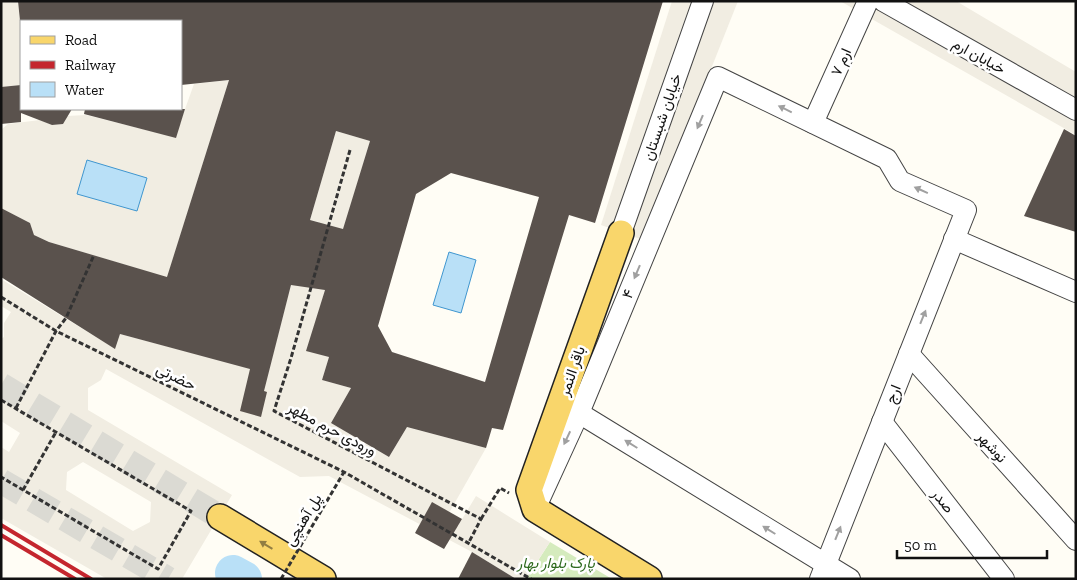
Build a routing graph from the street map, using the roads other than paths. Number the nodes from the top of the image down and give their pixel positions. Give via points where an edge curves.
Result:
1 (703, 1) edge
2 (868, 1) edge
3 (883, 1) edge
4 (1076, 110) edge
5 (813, 123) junction
6 (621, 233) joint
7 (954, 239) junction
8 (1076, 292) edge
9 (909, 354) junction
10 (579, 413) junction
11 (882, 422) junction
12 (535, 509) junction
13 (220, 517) tunnel mouth
14 (1076, 540) edge
15 (823, 572) edge
16 (323, 579) edge
17 (649, 579) edge
18 (850, 579) edge
19 (1004, 579) edge

1 - 6 street, خیابان شبستان
2 - 5 street, ارم ۷
3 - 4 street, خیابان ارم
7 -> 5 street, ارج via 966,210 900,181 887,159
5 -> 10 street, ۴ via 718,77
6 - 12 main road, باقر النمر via 530,490
7 - 8 street
9 -> 7 street, ارج
9 - 11 street, ارج
9 - 14 street, نوشهر
10 -> 12 street, ۴
15 -> 10 street
15 -> 11 street, ارج
11 - 19 street, صدر
12 - 17 main road
16 -> 13 main road
15 - 18 street

